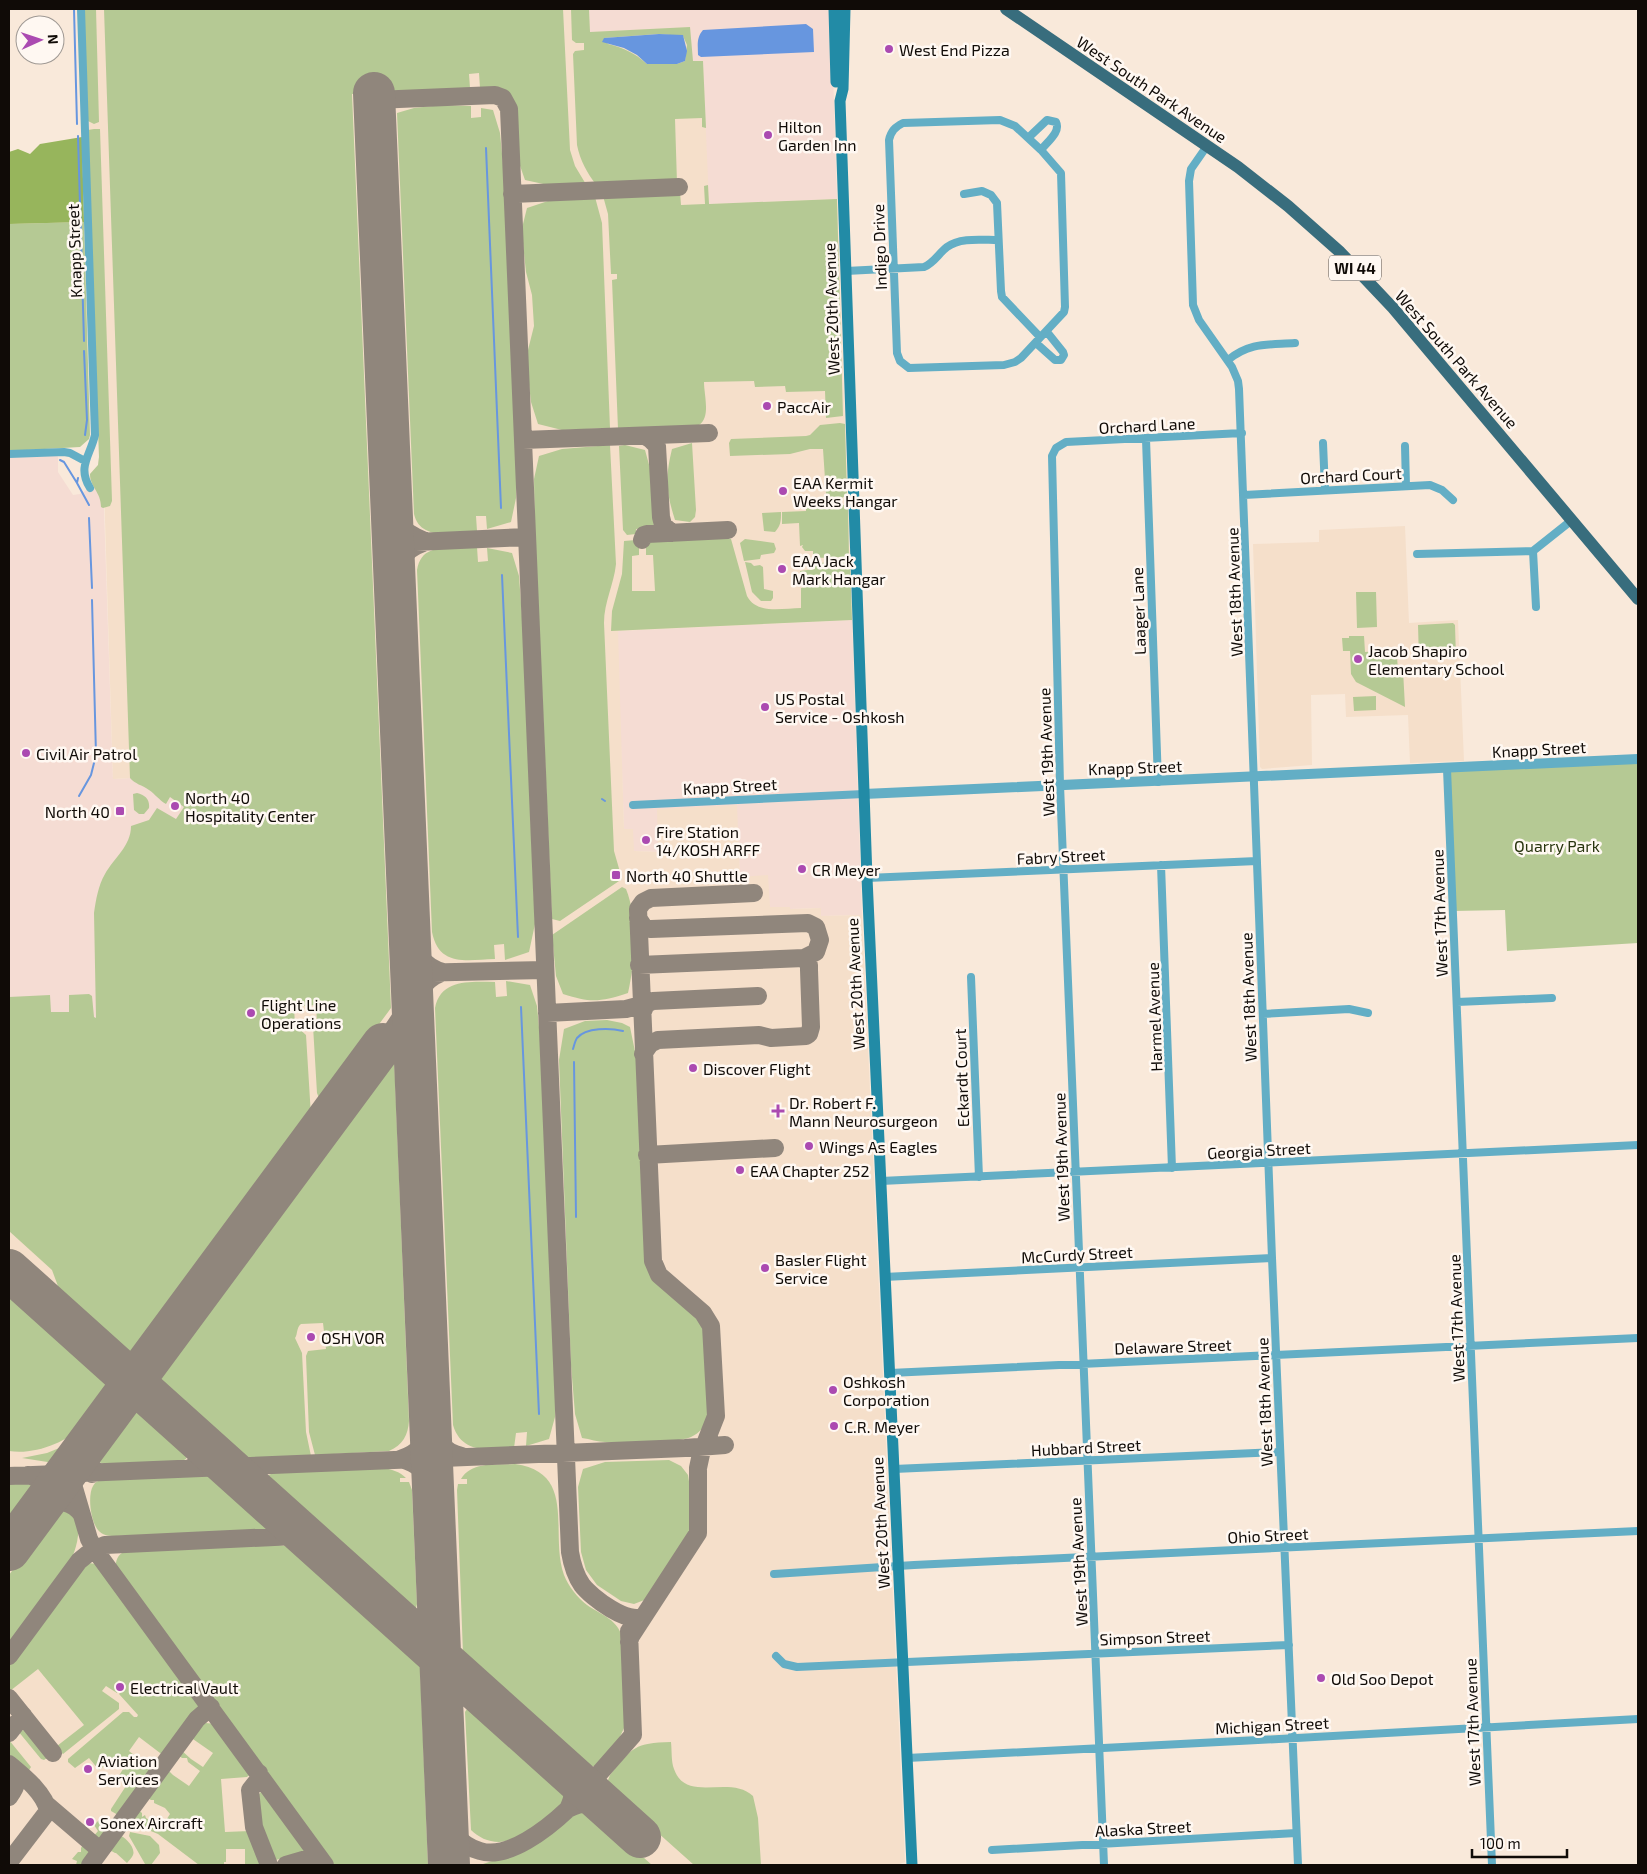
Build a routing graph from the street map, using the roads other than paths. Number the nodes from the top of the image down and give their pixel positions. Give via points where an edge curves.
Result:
1 (81, 9) edge
2 (834, 9) edge
3 (845, 9) edge
4 (1006, 9) edge
5 (840, 101) junction
6 (1028, 138) junction
7 (1207, 146) junction
8 (1040, 150) junction
9 (964, 194) dead end
10 (998, 240) junction
11 (894, 270) junction
12 (846, 271) junction
13 (1047, 332) junction
14 (1038, 340) junction
15 (1295, 343) dead end
16 (1228, 360) junction
17 (1242, 433) junction
18 (1146, 439) junction
19 (1323, 443) dead end
20 (1405, 446) dead end
21 (1056, 448) joint
22 (9, 454) edge
23 (85, 461) junction
24 (1406, 486) junction
25 (90, 488) dead end
26 (1325, 490) junction
27 (1244, 495) junction
28 (1453, 500) dead end
29 (1572, 520) junction
30 (1533, 550) junction
31 (1417, 554) dead end
32 (1638, 599) edge
33 (1536, 607) dead end
34 (1638, 759) edge
35 (1447, 769) junction
36 (1254, 776) junction
37 (1158, 782) junction
38 (1060, 785) junction
39 (864, 794) junction
40 (632, 805) dead end
41 (1257, 861) junction
42 (1161, 865) junction
43 (1064, 869) junction
44 (867, 878) junction
45 (971, 977) dead end
46 (1552, 998) dead end
47 (1457, 1002) junction
48 (1368, 1013) dead end
49 (1263, 1014) junction
50 (1638, 1145) edge
51 (1463, 1153) junction
52 (1268, 1162) junction
53 (1172, 1168) junction
54 (1076, 1172) junction
55 (979, 1177) junction
56 (880, 1181) junction
57 (1272, 1258) junction
58 (1080, 1268) junction
59 (884, 1277) junction
60 (1638, 1338) edge
61 (1470, 1346) junction
62 (1276, 1356) junction
63 (1083, 1364) junction
64 (890, 1373) junction
65 (1280, 1452) junction
66 (1087, 1461) junction
67 (894, 1469) junction
68 (1638, 1531) edge
69 (1479, 1540) junction
70 (1284, 1548) junction
71 (1092, 1557) junction
72 (898, 1566) junction
73 (774, 1574) dead end
74 (1289, 1644) junction
75 (1096, 1653) junction
76 (776, 1656) dead end
77 (902, 1662) junction
78 (1638, 1719) edge
79 (1486, 1727) junction
80 (1293, 1738) junction
81 (1099, 1749) junction
82 (907, 1758) junction
83 (1296, 1833) junction
84 (1103, 1844) junction
85 (992, 1850) dead end
86 (912, 1865) edge
87 (1104, 1865) edge
88 (1298, 1865) edge
89 (1492, 1865) edge

1 - 23 street, Knapp Street via 95,435
2 - 5 main road, West 20th Avenue via 836,91
3 - 5 main road, West 20th Avenue
4 - 7 main road, West South Park Avenue / WI 44
5 - 12 main road, West 20th Avenue
6 - 8 street, Indigo Drive
6 - 8 street via 1047,120 1056,122 1057,131
6 - 11 street, Indigo Drive via 1012,123 1000,120 903,124 894,129 889,140
7 - 16 street, West 18th Avenue via 1191,169 1189,181 1193,304 1199,320
7 - 29 main road, West South Park Avenue / WI 44 via 1288,206 1361,274
8 - 13 street, Indigo Drive via 1061,173 1062,189 1065,307 1061,317
9 - 10 street via 982,191 994,199 998,208
10 - 11 street via 955,243 928,266
10 - 14 street via 1002,297
11 - 12 street
11 - 14 street, Indigo Drive via 897,353 900,362 909,368 1008,364 1021,358
12 - 39 main road, West 20th Avenue
13 - 14 street, Indigo Drive
13 - 14 street via 1064,354 1061,360 1055,360
15 - 16 street via 1250,347
16 - 17 street, West 18th Avenue via 1238,381
17 - 18 street, Orchard Lane
17 - 27 street, West 18th Avenue
18 - 21 street, Orchard Lane via 1066,442
18 - 37 street, Laager Lane
19 - 26 street
20 - 24 street
21 - 38 street, West 19th Avenue via 1052,456
22 - 23 street via 64,452
23 - 25 street via 85,477
24 - 26 street, Orchard Court
24 - 28 street, Orchard Court via 1435,486
26 - 27 street, Orchard Court
27 - 36 street, West 18th Avenue
29 - 30 street
29 - 32 main road, West South Park Avenue / WI 44
30 - 31 street
30 - 33 street
34 - 35 street, Knapp Street
35 - 36 street, Knapp Street
35 - 47 street, West 17th Avenue
36 - 37 street, Knapp Street
36 - 41 street, West 18th Avenue
37 - 38 street, Knapp Street
38 - 39 street, Knapp Street
38 - 43 street, West 19th Avenue
39 - 40 street, Knapp Street
39 - 44 main road, West 20th Avenue
41 - 42 street, Fabry Street
41 - 49 street, West 18th Avenue
42 - 43 street, Fabry Street
42 - 53 street, Harmel Avenue
43 - 44 street, Fabry Street
43 - 54 street, West 19th Avenue
44 - 56 main road, West 20th Avenue
45 - 55 street, Eckardt Court
46 - 47 street
47 - 51 street, West 17th Avenue
48 - 49 street via 1349,1009
49 - 52 street, West 18th Avenue
50 - 51 street, Georgia Street
51 - 52 street, Georgia Street
51 - 61 street, West 17th Avenue
52 - 53 street, Georgia Street
52 - 57 street, West 18th Avenue
53 - 54 street, Georgia Street
54 - 55 street, Georgia Street
54 - 58 street, West 19th Avenue
55 - 56 street, Georgia Street
56 - 59 main road, West 20th Avenue
57 - 58 street, McCurdy Street
57 - 62 street, West 18th Avenue
58 - 59 street, McCurdy Street
58 - 63 street, West 19th Avenue
59 - 64 main road, West 20th Avenue
60 - 61 street, Delaware Street
61 - 62 street, Delaware Street
61 - 69 street, West 17th Avenue
62 - 63 street, Delaware Street
62 - 65 street, West 18th Avenue
63 - 64 street, Delaware Street
63 - 66 street, West 19th Avenue
64 - 67 main road, West 20th Avenue
65 - 66 street, Hubbard Street
65 - 70 street, West 18th Avenue
66 - 67 street, Hubbard Street
66 - 71 street, West 19th Avenue
67 - 72 main road, West 20th Avenue
68 - 69 street, Ohio Street
69 - 70 street, Ohio Street
69 - 79 street, West 17th Avenue
70 - 71 street, Ohio Street
70 - 74 street, West 18th Avenue
71 - 72 street, Ohio Street
71 - 75 street, West 19th Avenue
72 - 73 street, Ohio Street
72 - 77 main road, West 20th Avenue
74 - 75 street, Simpson Street
74 - 80 street, West 18th Avenue
75 - 77 street, Simpson Street
75 - 81 street, West 19th Avenue
76 - 77 street, Simpson Street via 784,1664 797,1667
77 - 82 main road, West 20th Avenue
78 - 79 street, Michigan Street
79 - 80 street, Michigan Street
79 - 89 street, West 17th Avenue
80 - 81 street, Michigan Street
80 - 83 street, West 18th Avenue
81 - 82 street, Michigan Street
81 - 84 street, West 19th Avenue
82 - 86 main road, West 20th Avenue
83 - 84 street, Alaska Street
83 - 88 street, West 18th Avenue
84 - 85 street, Alaska Street
84 - 87 street, West 19th Avenue

